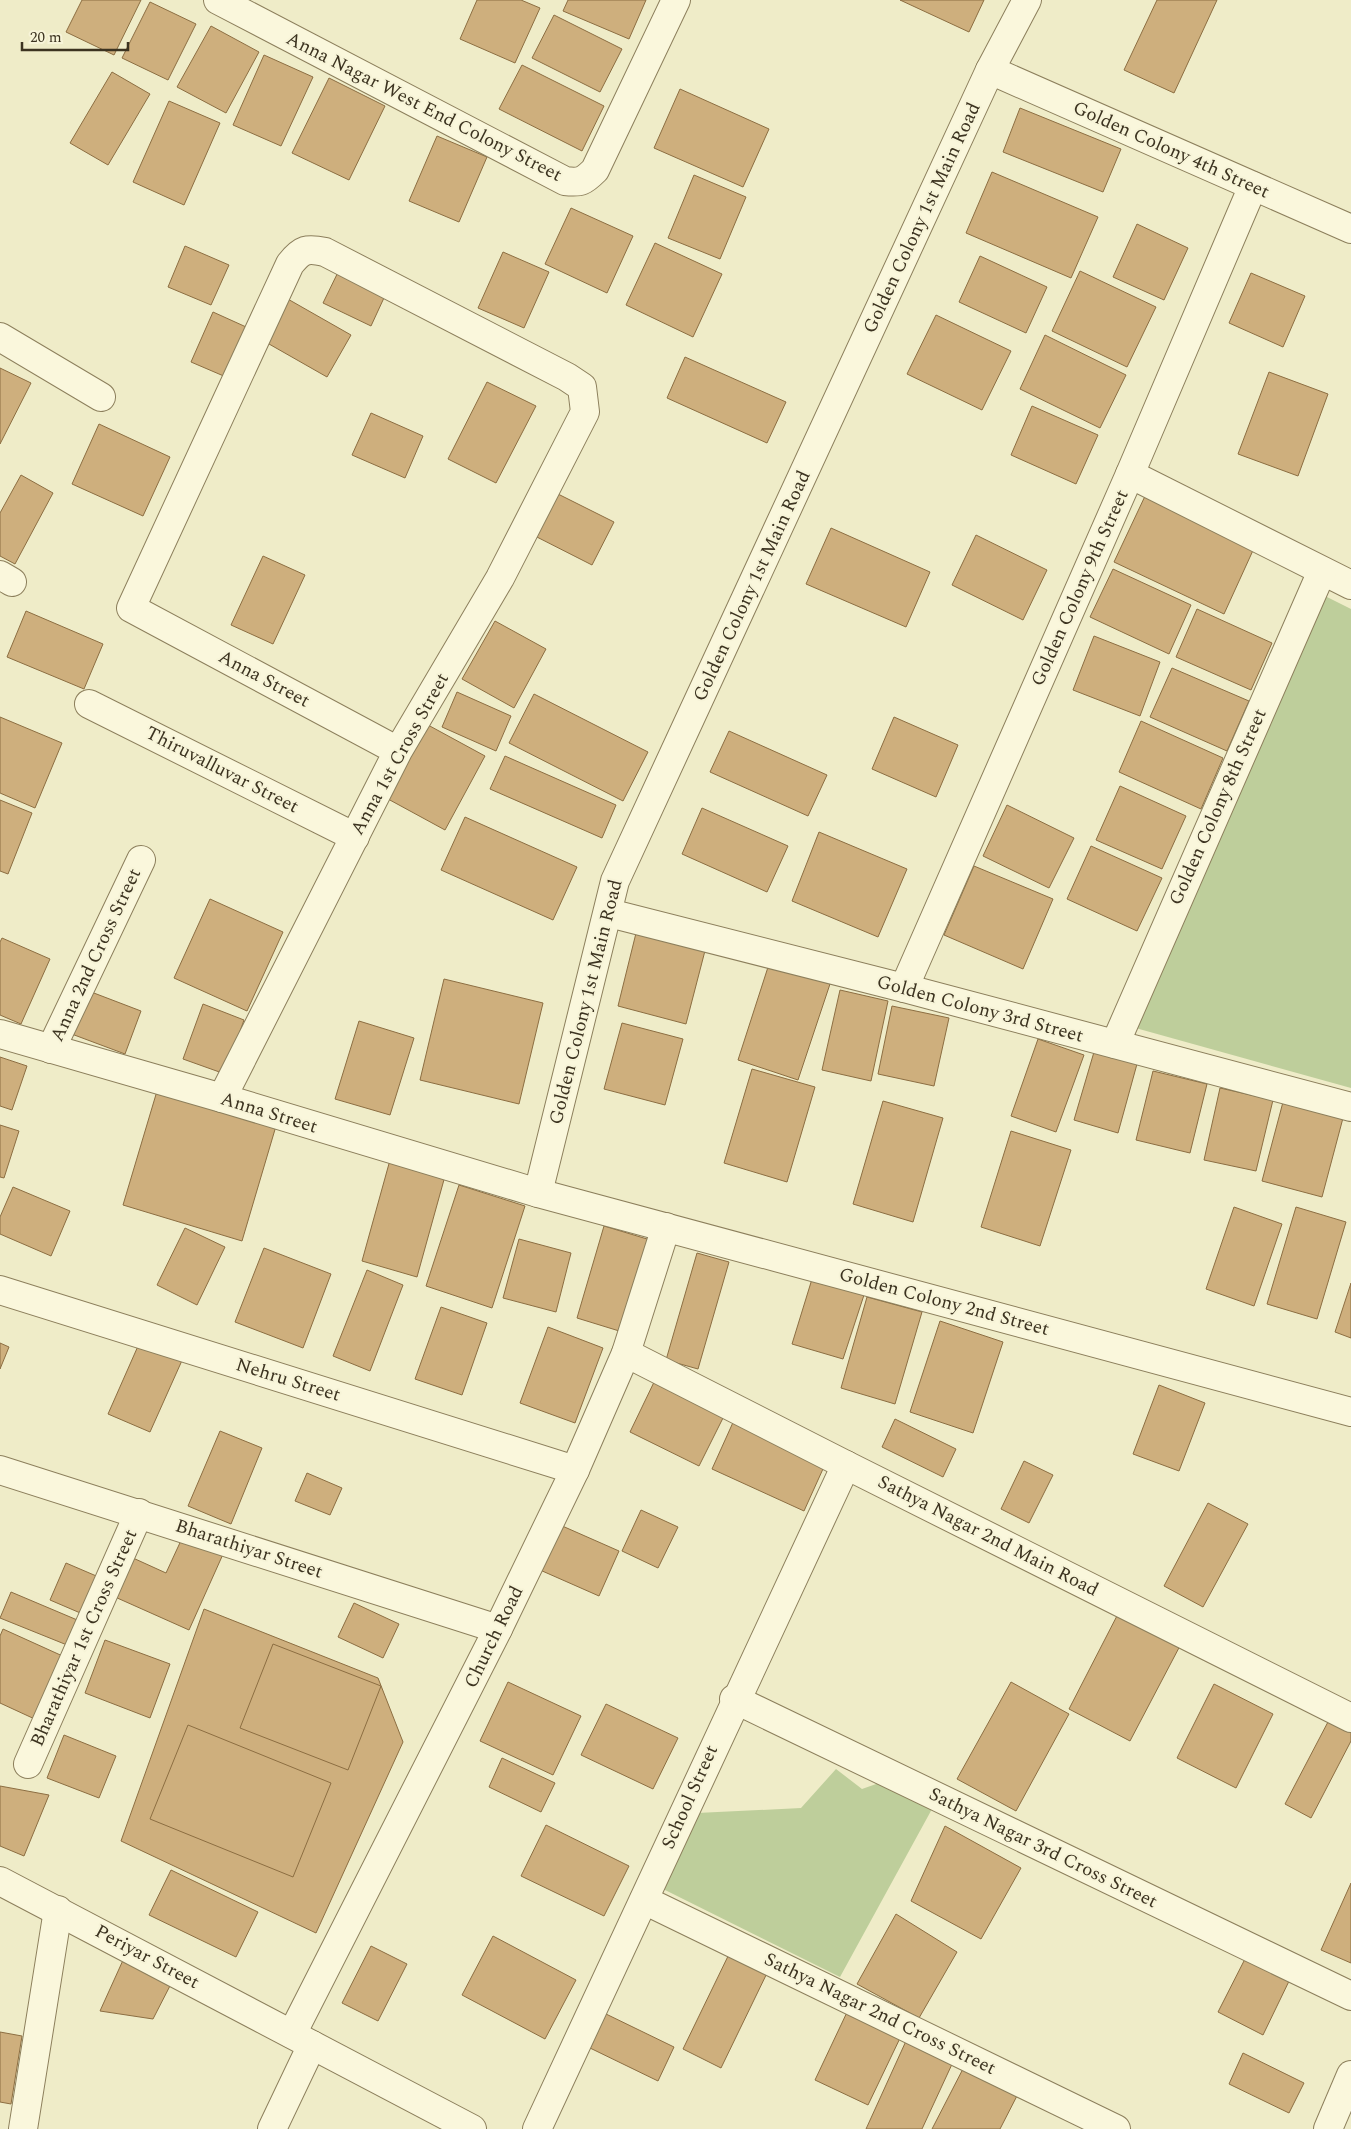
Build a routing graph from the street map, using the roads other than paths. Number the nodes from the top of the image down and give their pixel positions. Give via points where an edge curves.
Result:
1 (218, 0) edge
2 (676, 0) edge
3 (1027, 0) edge
4 (990, 70) junction
5 (1253, 186) junction
6 (1351, 229) edge
7 (0, 337) edge
8 (101, 397) dead end
9 (585, 412) joint
10 (1130, 474) junction
11 (1322, 571) junction
12 (1351, 585) edge
13 (89, 704) dead end
14 (398, 751) junction
15 (354, 837) junction
16 (141, 860) dead end
17 (609, 913) junction
18 (904, 988) junction
19 (0, 1034) edge
20 (1115, 1044) junction
21 (52, 1049) junction
22 (222, 1098) junction
23 (1351, 1106) edge
24 (538, 1193) junction
25 (666, 1227) junction
26 (0, 1290) edge
27 (626, 1353) junction
28 (1351, 1412) edge
29 (846, 1465) junction
30 (0, 1470) edge
31 (575, 1470) junction
32 (140, 1513) junction
33 (498, 1629) junction
34 (734, 1699) junction
35 (1351, 1718) edge
36 (28, 1764) dead end
37 (0, 1881) edge
38 (644, 1900) junction
39 (58, 1910) junction
40 (1351, 1996) edge
41 (302, 2040) junction
42 (1351, 2075) edge
43 (23, 2129) edge
44 (272, 2129) edge
45 (472, 2129) edge
46 (537, 2129) edge
47 (1116, 2129) edge
48 (1328, 2129) edge

1 - 2 street, Anna Nagar West End Colony Street via 566,181 578,182 596,170
3 - 4 street, Golden Colony 1st Main Road
4 - 5 street, Golden Colony 4th Street
4 - 17 street, Golden Colony 1st Main Road via 616,881
5 - 6 street, Golden Colony 4th Street
5 - 10 street, Golden Colony 9th Street
7 - 8 street
9 - 14 street, Anna 1st Cross Street via 500,578
9 - 14 street, Anna Street via 582,387 567,377 325,252 312,249 300,252 290,264 130,608
10 - 11 street
10 - 18 street, Golden Colony 9th Street
11 - 12 street
11 - 20 street, Golden Colony 8th Street
13 - 15 street, Thiruvalluvar Street
14 - 15 street, Anna 1st Cross Street
15 - 22 street, Anna 1st Cross Street
16 - 21 street, Anna 2nd Cross Street
17 - 18 street, Golden Colony 3rd Street
17 - 24 street, Golden Colony 1st Main Road
18 - 20 street, Golden Colony 3rd Street
19 - 21 street, Anna Street
20 - 23 street, Golden Colony 3rd Street
21 - 22 street, Anna Street
22 - 24 street, Anna Street
24 - 25 street, Golden Colony 2nd Street
25 - 27 street, Church Road
25 - 28 street, Golden Colony 2nd Street
26 - 31 street, Nehru Street
27 - 29 street, Sathya Nagar 2nd Main Road
27 - 31 street, Church Road
29 - 34 street, School Street
29 - 35 street, Sathya Nagar 2nd Main Road
30 - 32 street, Bharathiyar Street
31 - 33 street, Church Road
32 - 33 street, Bharathiyar Street
32 - 36 street, Bharathiyar 1st Cross Street
33 - 41 street, Church Road
34 - 38 street, School Street
34 - 40 street, Sathya Nagar 3rd Cross Street
37 - 39 street, Periyar Street
38 - 46 street, School Street
38 - 47 street, Sathya Nagar 2nd Cross Street
39 - 41 street, Periyar Street
39 - 43 street
41 - 44 street, Church Road
41 - 45 street, Periyar Street
42 - 48 street

